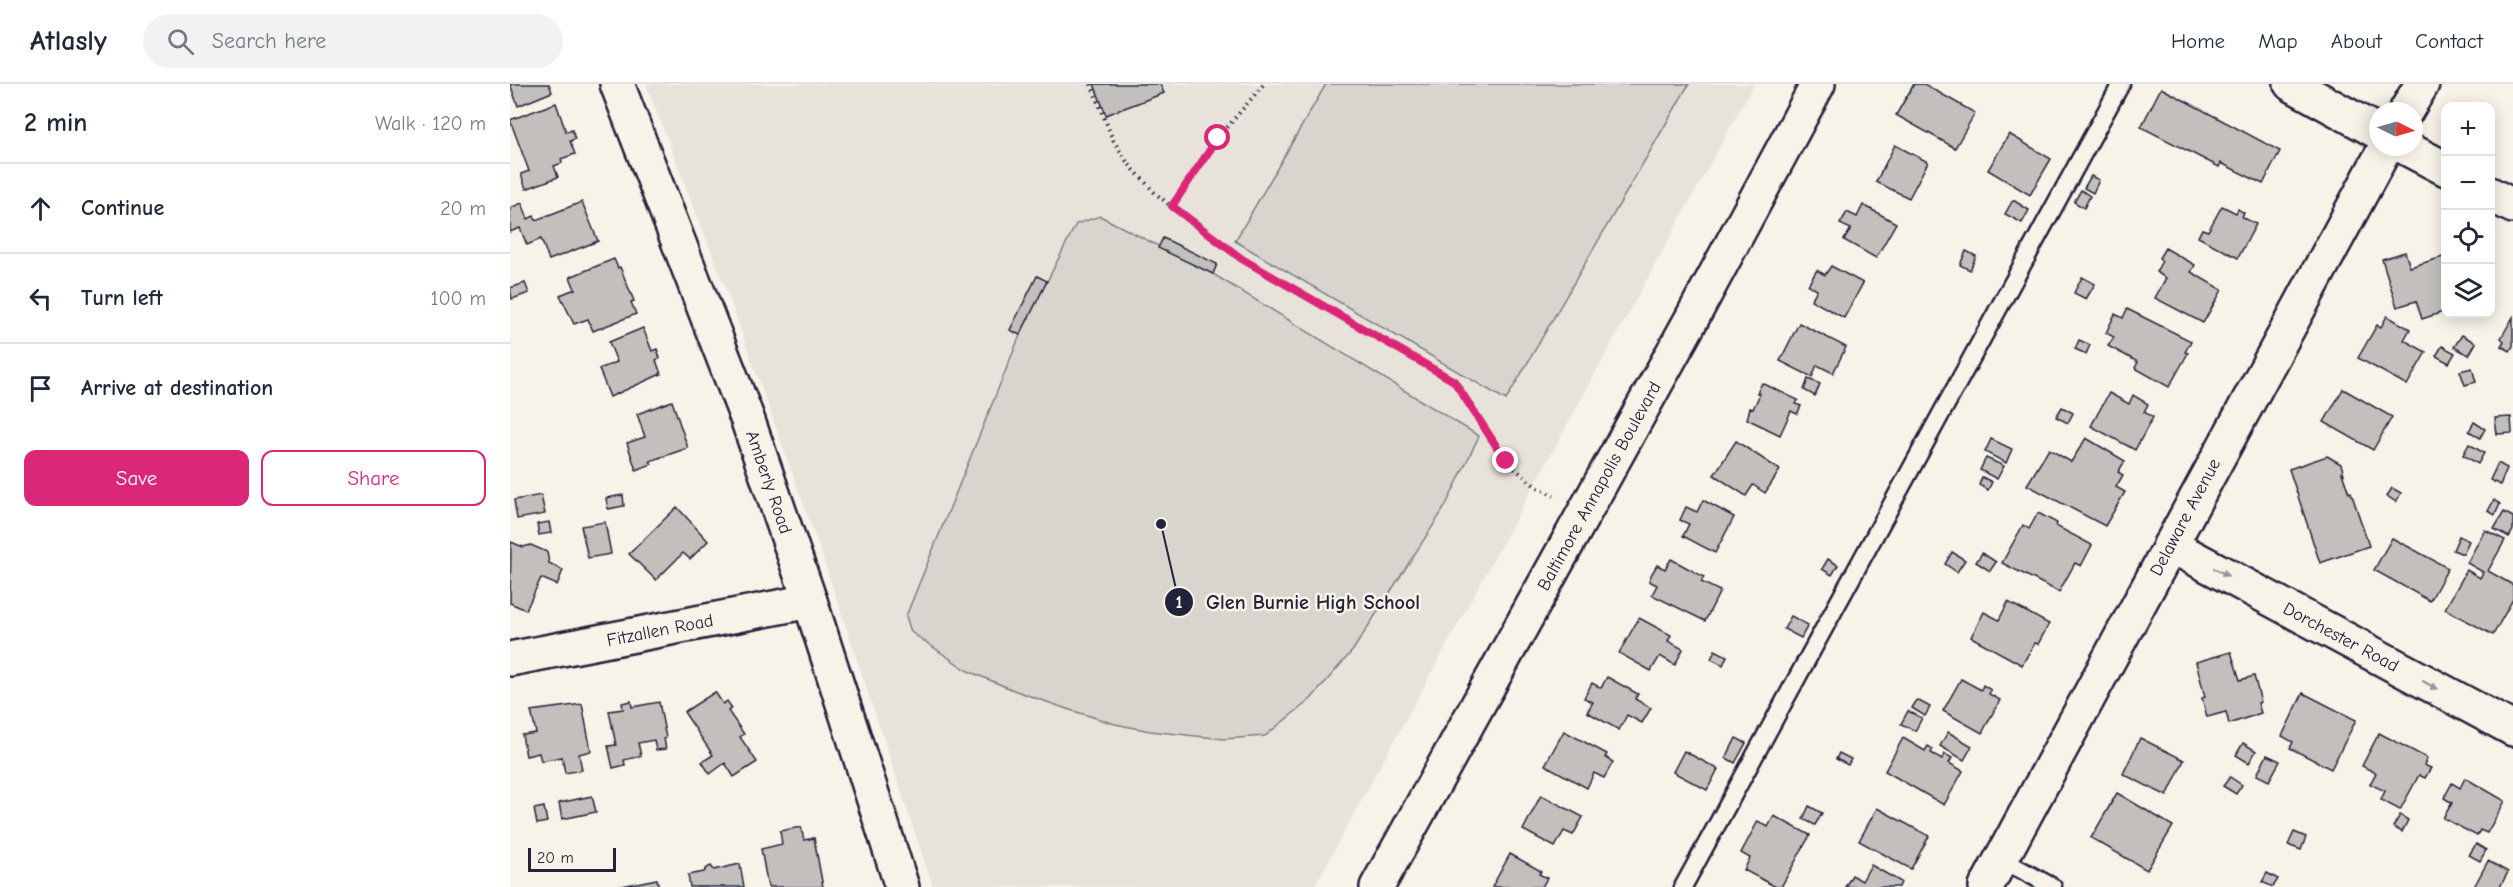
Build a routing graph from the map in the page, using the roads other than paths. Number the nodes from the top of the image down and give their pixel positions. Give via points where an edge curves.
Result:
1 (617, 84) edge
2 (1818, 84) edge
3 (2121, 84) edge
4 (2291, 84) edge
5 (2422, 84) edge
6 (2411, 102) edge
7 (2369, 127) edge
8 (2381, 156) edge
9 (2421, 156) edge
10 (2441, 167) edge
11 (2495, 197) edge
12 (2513, 206) edge
13 (2170, 545) junction
14 (810, 601) junction
15 (510, 659) edge
16 (2513, 729) edge
17 (1994, 873) edge
18 (902, 887) edge
19 (1377, 887) edge
20 (1683, 887) edge
21 (2053, 887) edge

1 - 14 street, Amberly Road via 747,418
2 - 19 street, Baltimore Annapolis Boulevard
3 - 20 lane
4 - 7 street
5 - 6 street
8 - 13 street, Delaware Avenue
9 - 10 street
11 - 12 street
13 -> 16 street, Dorchester Road
13 - 17 street, Delaware Avenue
14 - 15 street, Fitzallen Road
14 - 18 street, Amberly Road
17 - 21 lane

